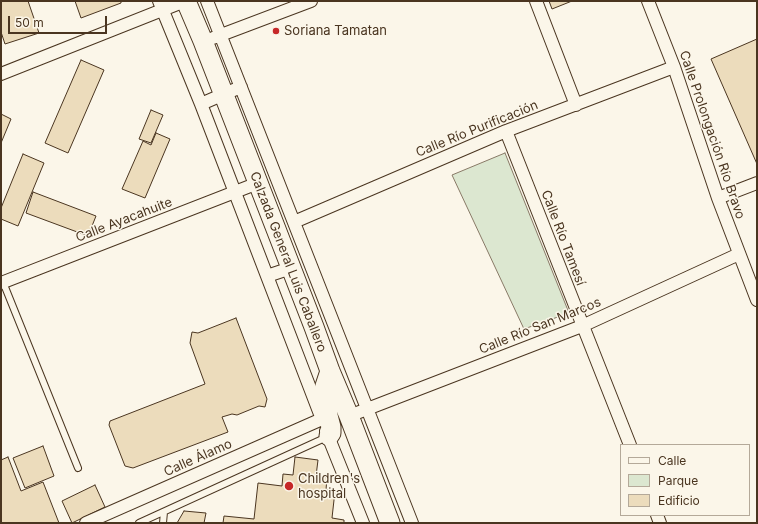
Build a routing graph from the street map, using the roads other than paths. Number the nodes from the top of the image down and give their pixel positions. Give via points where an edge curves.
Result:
1 (186, 1) edge
2 (207, 1) edge
3 (311, 1) edge
4 (536, 1) edge
5 (648, 1) edge
6 (161, 6) edge
7 (212, 38) junction
8 (674, 67) junction
9 (1, 74) edge
10 (232, 90) junction
11 (201, 104) junction
12 (576, 105) junction
13 (506, 131) junction
14 (258, 183) junction
15 (757, 183) edge
16 (235, 192) junction
17 (718, 198) junction
18 (294, 222) junction
19 (739, 254) junction
20 (291, 268) junction
21 (267, 276) junction
22 (2, 283) edge
23 (757, 300) edge
24 (332, 320) junction
25 (582, 326) junction
26 (314, 327) junction
27 (330, 371) junction
28 (367, 409) junction
29 (349, 416) junction
30 (322, 419) junction
31 (329, 436) junction
32 (630, 444) edge
33 (78, 468) dead end
34 (403, 500) junction
35 (164, 512) junction
36 (387, 516) edge
37 (86, 523) edge
38 (139, 523) edge
39 (163, 523) edge
40 (363, 523) edge
41 (412, 523) edge

1 - 6 street
1 - 7 main road, Calzada General Luis Caballero
2 - 7 street
3 - 7 street
4 - 12 street
5 - 8 street, Calle Prolongación Río Bravo
6 - 9 street
6 - 11 street, Calzada General Luis Caballero
7 - 10 main road, Calzada General Luis Caballero
8 - 12 street, Calle Río Purificación
8 - 17 street, Calle Prolongación Río Bravo
10 - 11 street
10 - 14 main road, Calzada General Luis Caballero
10 - 18 street
11 - 16 street, Calzada General Luis Caballero
12 - 13 street, Calle Río Purificación
13 - 18 street, Calle Río Purificación
13 - 25 street, Calle Río Tamesí
14 - 16 street, Calle Ayacahuite
14 - 20 main road, Calzada General Luis Caballero
15 - 17 street
16 - 21 street, Calzada General Luis Caballero
16 - 22 street, Calle Ayacahuite
17 - 19 street, Calle Prolongación Río Bravo
18 - 24 street
19 - 23 street, Calle Prolongación Río Bravo
19 - 25 street, Calle Río San Marcos
20 - 21 street
20 - 26 main road, Calzada General Luis Caballero
21 - 30 street, Calzada General Luis Caballero
22 - 33 lane
24 - 26 street
24 - 28 street
25 - 28 street, Calle Río San Marcos
25 - 32 street, Calle Río Tamesí
26 - 27 main road, Calzada General Luis Caballero
27 - 29 main road, Calzada General Luis Caballero
27 - 31 main road via 323,396 331,427
28 - 29 street, Calle Río San Marcos
28 - 34 street
29 - 36 main road, Calzada General Luis Caballero
30 - 31 street, Calzada General Luis Caballero
30 - 37 street, Calle Álamo
31 - 35 lane
31 - 40 street, Calzada General Luis Caballero
34 - 36 street
34 - 41 street
35 - 38 lane
35 - 39 lane

